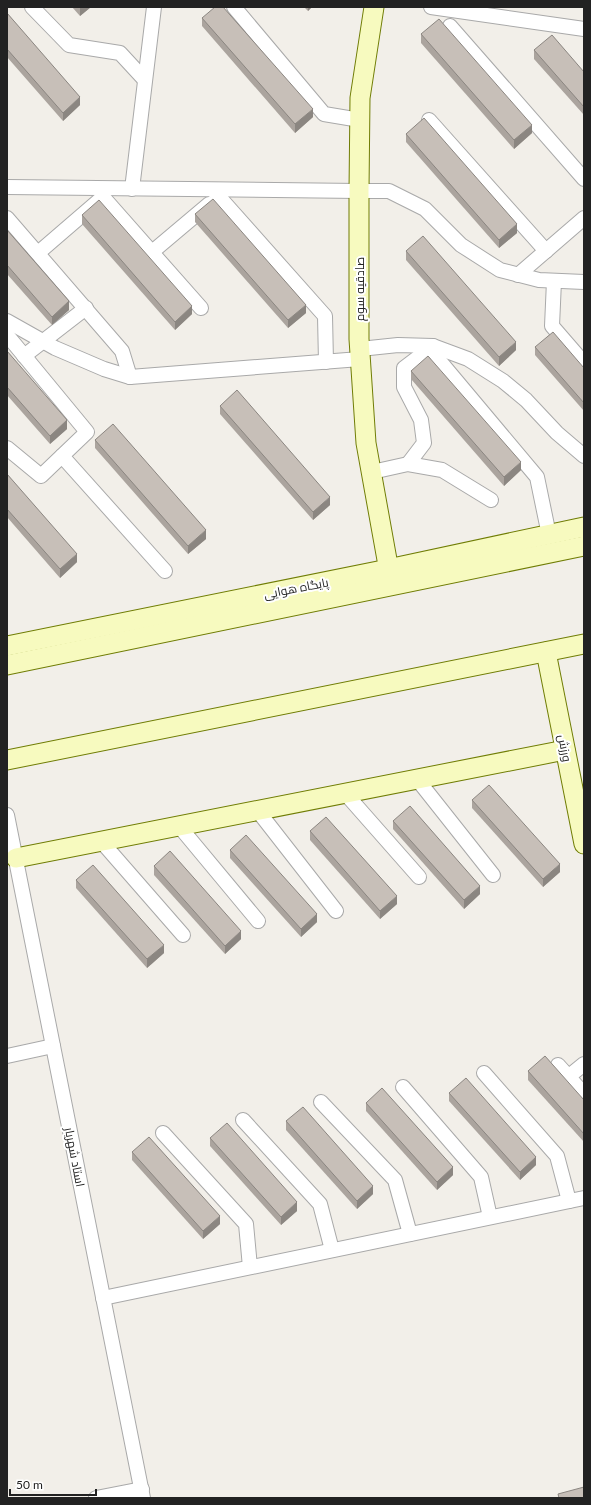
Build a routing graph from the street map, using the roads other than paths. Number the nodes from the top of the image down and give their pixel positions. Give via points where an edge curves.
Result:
1 (32, 7) edge
2 (154, 7) edge
3 (234, 7) edge
4 (374, 7) edge
5 (431, 7) edge
6 (450, 26) dead end
7 (584, 29) edge
8 (144, 80) junction
9 (360, 120) junction
10 (429, 120) dead end
11 (584, 179) edge
12 (7, 187) edge
13 (132, 189) junction
14 (358, 191) junction
15 (216, 193) junction
16 (7, 218) edge
17 (584, 218) edge
18 (546, 251) junction
19 (152, 252) junction
20 (38, 253) junction
21 (518, 275) junction
22 (554, 281) junction
23 (584, 282) edge
24 (86, 308) junction
25 (201, 308) dead end
26 (7, 321) edge
27 (7, 335) edge
28 (44, 341) junction
29 (433, 346) junction
30 (360, 354) junction
31 (24, 356) junction
32 (326, 362) junction
33 (584, 363) edge
34 (130, 377) junction
35 (7, 448) edge
36 (62, 456) junction
37 (584, 456) edge
38 (408, 464) junction
39 (372, 472) junction
40 (490, 500) dead end
41 (584, 528) edge
42 (549, 535) junction
43 (584, 546) edge
44 (165, 571) dead end
45 (390, 578) junction
46 (584, 644) edge
47 (7, 646) edge
48 (546, 652) junction
49 (7, 665) edge
50 (565, 750) junction
51 (7, 760) edge
52 (417, 779) junction
53 (345, 793) junction
54 (258, 811) junction
55 (7, 815) edge
56 (582, 824) edge
57 (179, 826) junction
58 (101, 841) junction
59 (584, 844) edge
60 (16, 858) junction
61 (493, 875) dead end
62 (419, 877) dead end
63 (336, 911) dead end
64 (258, 921) dead end
65 (183, 935) dead end
66 (53, 1046) junction
67 (7, 1056) edge
68 (584, 1064) edge
69 (558, 1065) dead end
70 (484, 1073) dead end
71 (568, 1077) junction
72 (403, 1087) dead end
73 (584, 1094) edge
74 (321, 1102) dead end
75 (243, 1120) dead end
76 (163, 1133) dead end
77 (584, 1198) edge
78 (569, 1201) junction
79 (490, 1217) junction
80 (410, 1234) junction
81 (332, 1250) junction
82 (250, 1267) junction
83 (104, 1298) junction
84 (143, 1493) edge
85 (96, 1498) edge

1 - 8 street via 69,45 120,53
2 - 8 street
3 - 9 street via 324,114
4 - 9 street, صادقیه سوم via 360,98
5 - 7 street
6 - 11 street
8 - 13 street
9 - 14 street, صادقیه سوم
10 - 18 street
12 - 13 street
13 - 15 street
14 - 15 street
14 - 21 street via 389,191 425,209 461,245 500,270
14 - 30 street, صادقیه سوم
15 - 19 street
15 - 32 street via 324,316
16 - 20 street
17 - 18 street
18 - 21 street
19 - 20 street via 103,197
19 - 25 street
20 - 24 street
21 - 22 street
22 - 23 street
22 - 33 street via 552,326
24 - 28 street
24 - 34 street via 122,351
26 - 28 street
27 - 31 street
28 - 31 street
28 - 34 street via 55,348
29 - 30 street via 398,345
29 - 37 street via 468,359 503,381
29 - 38 street via 404,368 404,387 421,420 424,443
29 - 42 street via 438,359 537,477
30 - 32 street
30 - 39 street, صادقیه سوم via 366,444
31 - 36 street via 87,432
32 - 34 street
35 - 36 street via 41,476
36 - 44 street
38 - 39 street
38 - 40 street via 442,470
39 - 45 street, صادقیه سوم
41 - 42 street, پایگاه هوایی
42 - 45 street, پایگاه هوایی
43 - 45 street, پایگاه هوایی
45 - 47 street, پایگاه هوایی
45 - 49 street, پایگاه هوایی
46 - 48 street
48 - 50 street, ورزش
48 - 51 street
50 - 52 street
50 - 56 street, ورزش
52 - 53 street
52 - 61 street
53 - 54 street
53 - 62 street
54 - 57 street
54 - 63 street
55 - 60 street, استاد شهریار
56 - 59 street, ورزش
57 - 58 street
57 - 64 street
58 - 60 street
58 - 65 street
60 - 66 street, استاد شهریار
66 - 67 street
66 - 83 street, استاد شهریار
68 - 71 street
69 - 71 street
70 - 78 street via 557,1156
71 - 73 street
72 - 79 street via 481,1177
74 - 80 street via 395,1180
75 - 81 street via 320,1204
76 - 82 street via 246,1224
77 - 78 street
78 - 79 street
79 - 80 street
80 - 81 street
81 - 82 street
82 - 83 street
83 - 84 street, استاد شهریار
84 - 85 street

